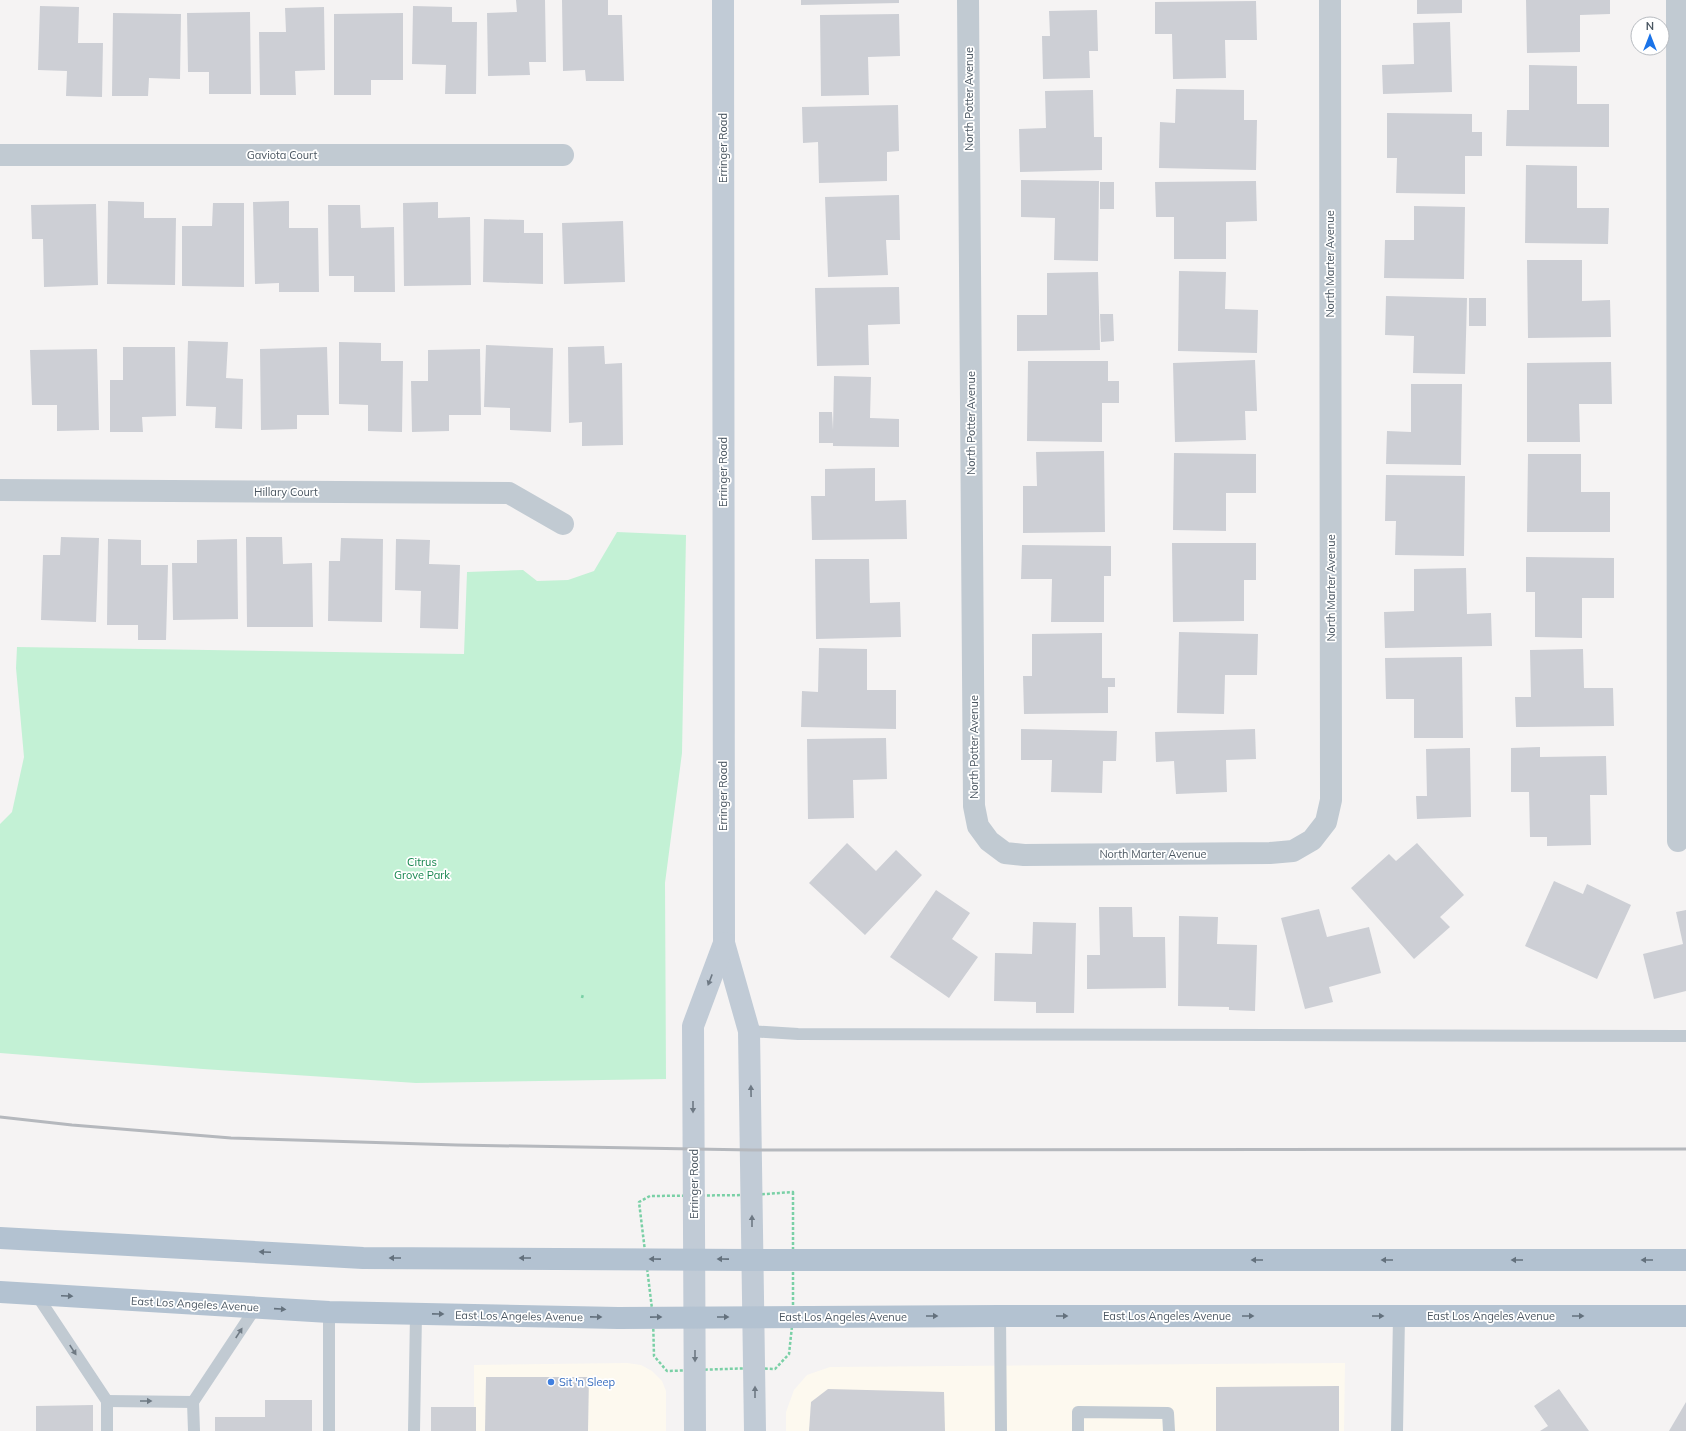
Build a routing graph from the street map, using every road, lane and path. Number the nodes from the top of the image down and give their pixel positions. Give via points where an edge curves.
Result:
1 (723, 0) edge
2 (968, 0) edge
3 (1330, 0) edge
4 (1677, 0) edge
5 (0, 155) edge
6 (563, 155) dead end
7 (1681, 326) edge
8 (0, 490) edge
9 (563, 524) dead end
10 (989, 841) joint
11 (1678, 841) dead end
12 (724, 944) junction
13 (749, 1031) junction
14 (1686, 1036) edge
15 (0, 1238) edge
16 (694, 1259) junction
17 (752, 1260) junction
18 (1686, 1260) edge
19 (0, 1292) edge
20 (36, 1294) junction
21 (256, 1307) junction
22 (329, 1312) junction
23 (416, 1314) junction
24 (1000, 1316) junction
25 (1399, 1316) junction
26 (1686, 1316) edge
27 (694, 1317) junction
28 (753, 1317) junction
29 (107, 1401) junction
30 (193, 1402) junction
31 (107, 1431) edge
32 (194, 1431) edge
33 (329, 1431) edge
34 (414, 1431) edge
35 (695, 1431) edge
36 (755, 1431) edge
37 (1001, 1431) edge
38 (1078, 1431) edge
39 (1169, 1431) edge
40 (1397, 1431) edge

1 - 12 main road, Erringer Road
2 - 10 street, North Potter Avenue via 974,806 978,826
3 - 10 street, North Marter Avenue via 1331,800 1326,822 1312,840 1293,851 1270,853 1024,855 1004,853
4 - 7 street
5 - 6 street, Gaviota Court
7 - 11 street
8 - 9 street, Hillary Court via 509,493
12 - 13 main road, Erringer Road
12 -> 16 main road, Erringer Road via 693,1026
13 - 14 lane via 814,1034
17 -> 13 main road, Erringer Road
16 -> 15 main road via 363,1258
17 -> 16 main road
16 - 27 main road, Erringer Road
18 -> 17 main road
17 - 28 main road, Erringer Road
19 - 20 main road, East Los Angeles Avenue
20 -> 21 main road, East Los Angeles Avenue
20 -> 29 lane
21 -> 22 main road, East Los Angeles Avenue
30 -> 21 lane
22 - 23 main road, East Los Angeles Avenue
22 - 33 lane
23 -> 27 main road, East Los Angeles Avenue
23 - 34 lane
24 -> 25 main road, East Los Angeles Avenue
28 -> 24 main road, East Los Angeles Avenue
24 - 37 lane
25 -> 26 main road, East Los Angeles Avenue
25 - 40 lane
27 -> 28 main road, East Los Angeles Avenue
27 -> 35 main road, Erringer Road
36 -> 28 main road, Erringer Road
29 -> 30 lane
29 - 31 lane
30 - 32 lane
38 - 39 lane via 1078,1412 1168,1413

